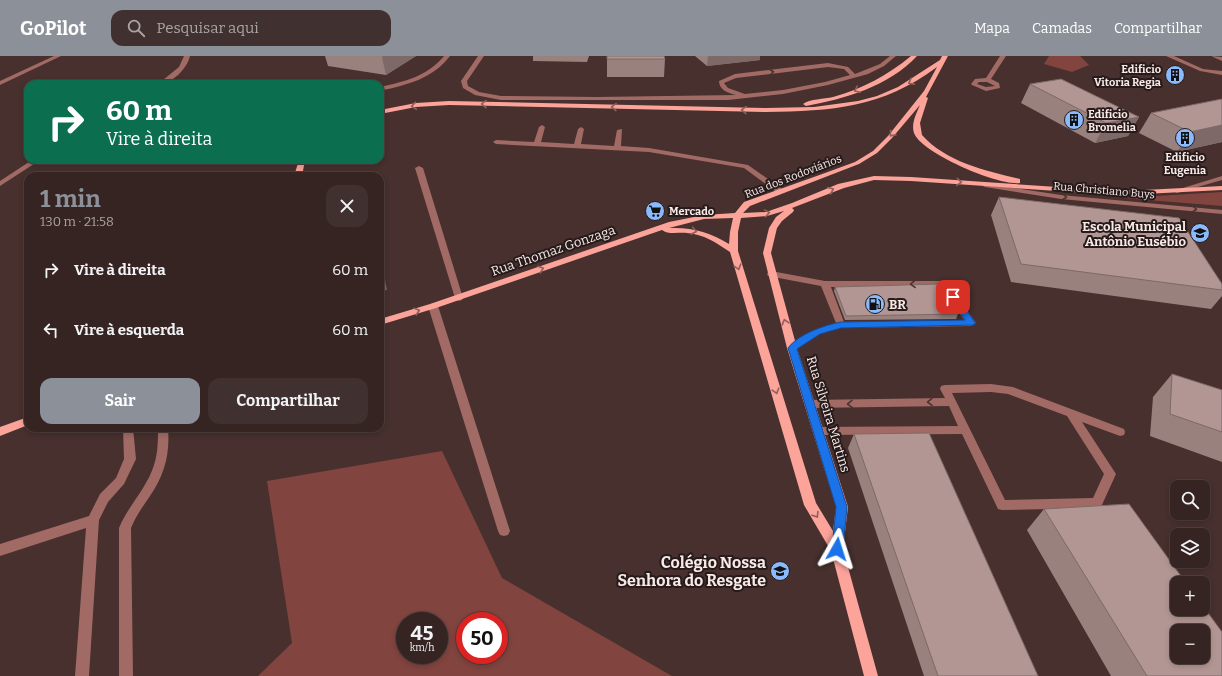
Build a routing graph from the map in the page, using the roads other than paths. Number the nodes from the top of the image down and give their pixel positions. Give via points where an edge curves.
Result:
1 (58, 56) edge
2 (187, 56) edge
3 (447, 56) edge
4 (481, 56) edge
5 (893, 56) edge
6 (914, 56) edge
7 (1003, 56) edge
8 (1169, 56) edge
9 (944, 58) edge
10 (1222, 74) edge
11 (167, 80) edge
12 (841, 80) junction
13 (988, 80) dead end
14 (0, 83) edge
15 (384, 88) edge
16 (536, 90) dead end
17 (927, 92) junction
18 (746, 96) junction
19 (534, 98) junction
20 (766, 110) junction
21 (384, 111) edge
22 (542, 127) dead end
23 (581, 129) dead end
24 (620, 130) dead end
25 (496, 142) dead end
26 (537, 144) junction
27 (576, 146) junction
28 (617, 148) junction
29 (31, 164) edge
30 (419, 168) dead end
31 (1222, 178) edge
32 (0, 184) edge
33 (984, 185) junction
34 (1222, 188) edge
35 (1060, 190) junction
36 (781, 191) junction
37 (1177, 191) junction
38 (796, 206) junction
39 (1222, 212) edge
40 (738, 215) junction
41 (642, 235) junction
42 (734, 251) junction
43 (771, 274) junction
44 (825, 284) junction
45 (459, 298) junction
46 (433, 306) junction
47 (384, 321) edge
48 (841, 325) junction
49 (792, 348) junction
50 (952, 402) junction
51 (810, 404) junction
52 (1070, 414) junction
53 (24, 423) edge
54 (965, 430) junction
55 (818, 431) junction
56 (0, 432) edge
57 (128, 432) edge
58 (163, 432) edge
59 (1120, 432) dead end
60 (94, 520) junction
61 (504, 531) dead end
62 (837, 549) junction
63 (0, 550) edge
64 (82, 676) edge
65 (126, 676) edge
66 (872, 676) edge

1 - 14 street
2 - 11 street via 181,68
3 - 15 street via 440,65 422,76
4 - 19 street via 464,81 465,87 488,97
5 - 12 street via 866,73
6 -> 20 main road via 895,71 844,96 813,104
7 - 13 street
8 - 10 street via 1202,70
9 - 17 main road, Rua dos Rodoviários
9 -> 20 main road via 924,75 869,101 831,108
12 - 18 street via 783,92
18 -> 12 street via 727,90 721,82 735,76 828,65 846,68 851,72 853,76
16 - 19 street
17 - 35 main road via 916,126 917,133 939,153 977,171
17 -> 36 main road, Rua dos Rodoviários via 875,152 850,166
18 - 19 street via 712,99
20 -> 21 main road via 449,103 416,105
22 - 26 street
23 - 27 street
24 - 28 street
25 - 26 street
26 - 27 street
27 - 28 street
28 - 36 street via 649,150 746,166
29 - 32 street
30 - 45 street
31 - 37 street
33 - 35 main road, Rua dos Rodoviários
38 -> 33 main road, Rua dos Rodoviários via 841,186 874,178 911,178
33 -> 39 street, Rua Christiano Buys via 1060,197
34 - 37 main road
35 - 37 main road
36 - 40 main road, Rua dos Rodoviários via 747,204
40 -> 38 main road, Rua dos Rodoviários via 767,214
38 - 43 main road, Rua Silveira Martins via 772,228 766,253
40 - 41 main road, Rua Thomaz Gonzaga via 686,220
40 - 42 main road, Rua Silveira Martins via 733,238
41 -> 42 main road via 666,230 694,231 707,234
45 -> 41 main road, Rua Thomaz Gonzaga
42 -> 62 main road, Rua Silveira Martins via 810,505
43 - 44 street
49 -> 43 main road, Rua Silveira Martins
44 - 48 street
48 -> 44 street via 971,323 944,284
45 - 46 main road, Rua Thomaz Gonzaga
47 -> 46 main road, Rua Thomaz Gonzaga
46 - 61 street
48 - 49 street via 817,332
49 - 51 main road, Rua Silveira Martins
50 -> 51 street
50 - 52 street via 945,389 991,388 1009,390
50 - 54 street
51 - 55 main road, Rua Silveira Martins
52 - 54 street via 1110,474 1098,503 1002,505
52 - 59 street
53 - 56 main road
54 - 55 street
55 - 62 main road, Rua Silveira Martins via 842,507
57 - 60 street via 130,459 120,481 104,498
58 - 65 street via 158,472 125,528
60 - 63 street
60 - 64 street
62 - 66 main road, Rua Silveira Martins

